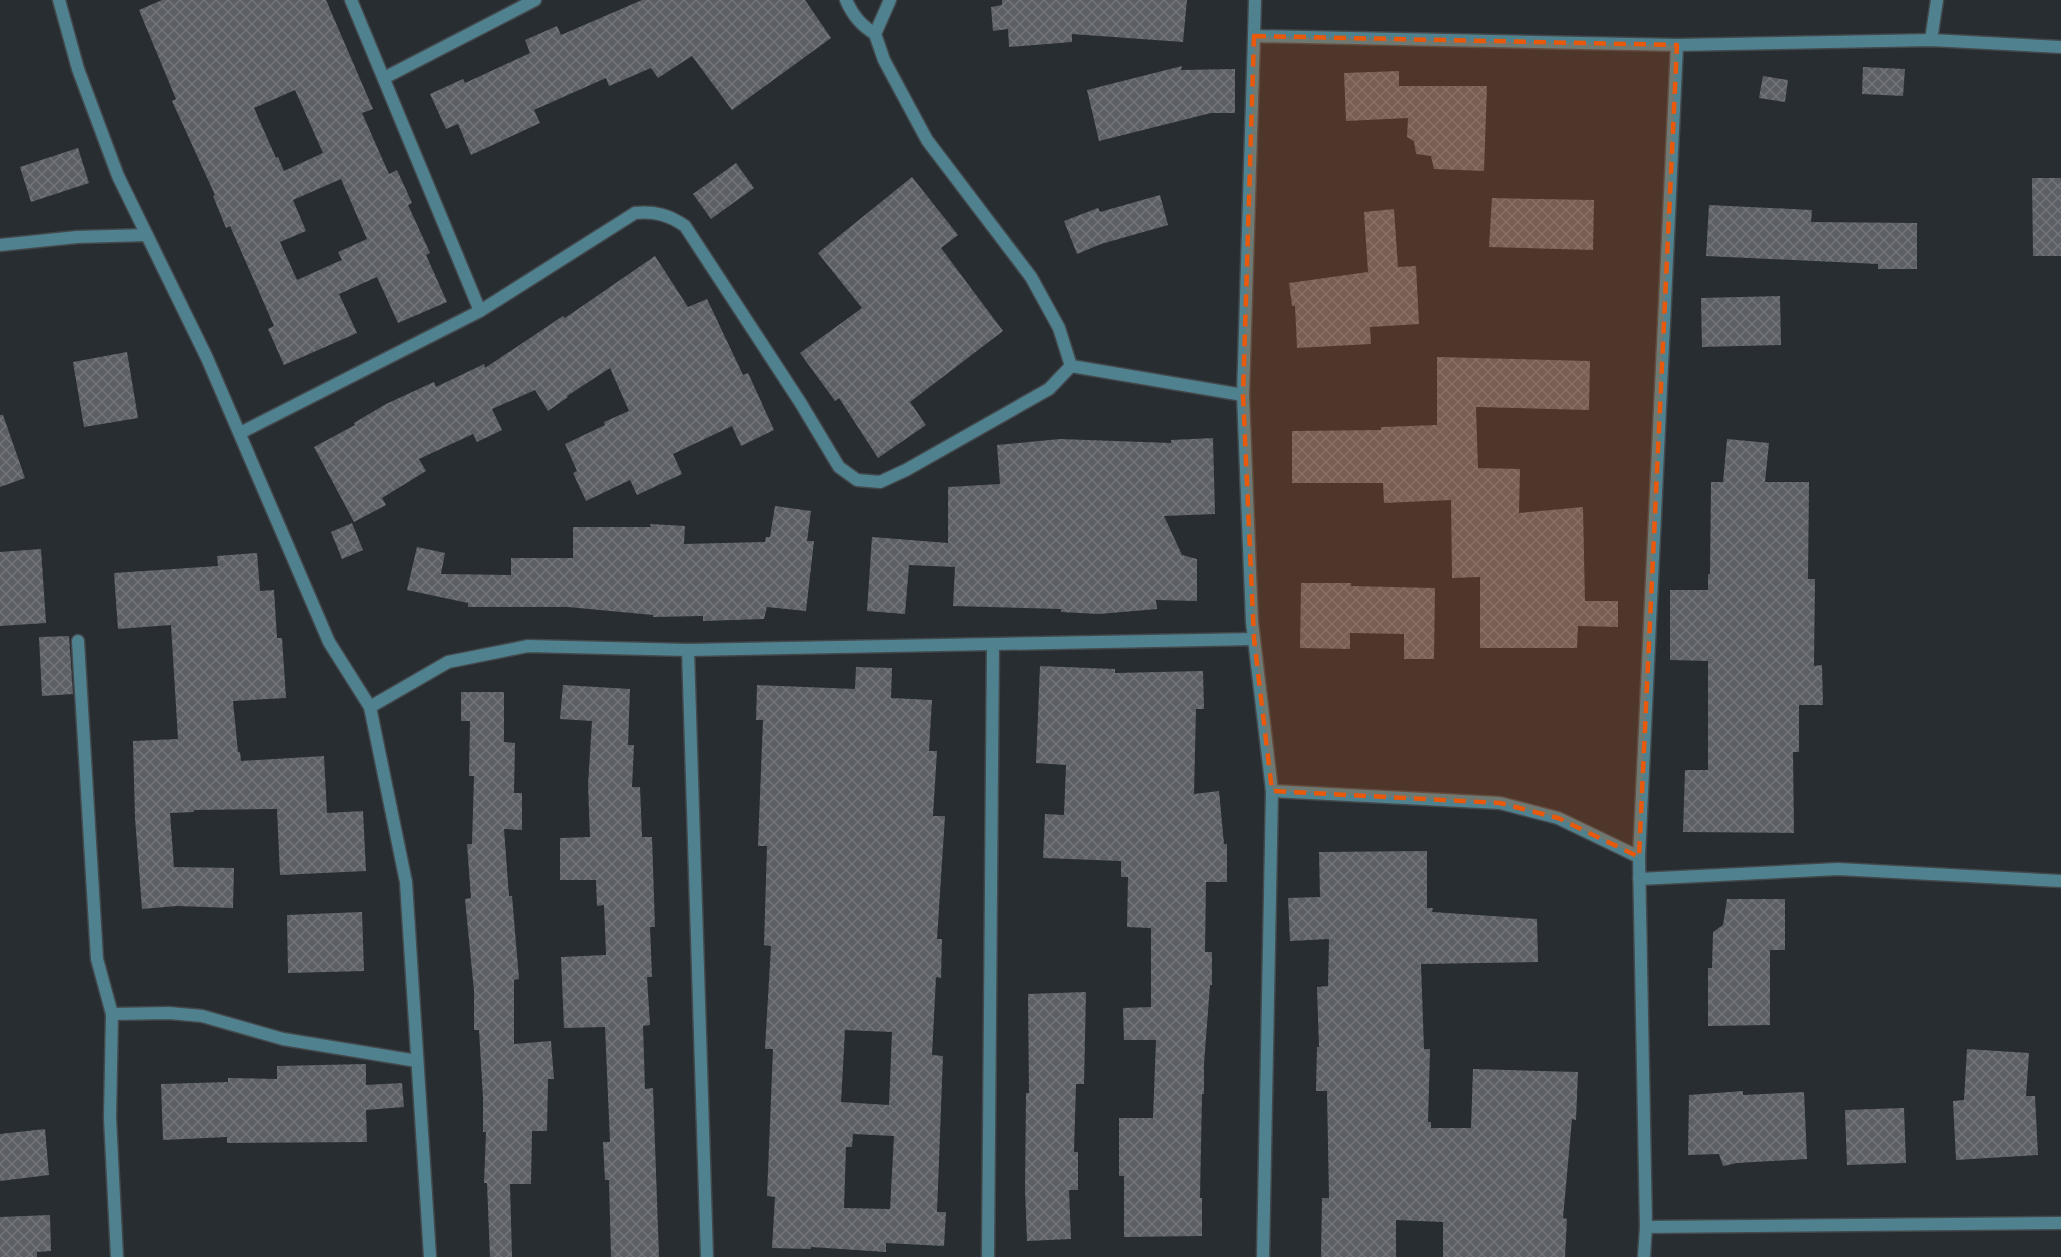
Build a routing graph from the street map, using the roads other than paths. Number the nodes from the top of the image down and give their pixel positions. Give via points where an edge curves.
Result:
1 (60, 0) edge
2 (351, 0) edge
3 (535, 0) edge
4 (846, 0) edge
5 (890, 0) edge
6 (1254, 0) edge
7 (1937, 0) edge
8 (875, 34) junction
9 (1254, 36) junction
10 (1931, 40) junction
11 (1677, 45) junction
12 (2061, 47) edge
13 (384, 78) junction
14 (147, 236) junction
15 (0, 245) edge
16 (480, 311) junction
17 (1071, 366) junction
18 (1243, 395) junction
19 (240, 433) junction
20 (1254, 639) junction
21 (78, 640) dead end
22 (993, 644) junction
23 (688, 650) junction
24 (370, 707) junction
25 (1272, 791) junction
26 (1639, 857) junction
27 (1639, 879) junction
28 (2061, 881) edge
29 (112, 1014) junction
30 (417, 1061) junction
31 (2061, 1223) edge
32 (1646, 1227) junction
33 (117, 1257) edge
34 (430, 1257) edge
35 (707, 1257) edge
36 (988, 1257) edge
37 (1263, 1257) edge
38 (1644, 1257) edge

1 - 14 street via 78,69 118,176
2 - 13 street
3 - 13 street
4 - 8 street via 861,25
5 - 8 street
6 - 9 street
7 - 10 street
8 - 17 street via 884,60 927,140 1032,277 1059,328
9 - 11 street
9 - 18 street
10 - 11 street
10 - 12 street
11 - 26 street
13 - 16 street
14 - 15 street via 77,237
14 - 19 street
16 - 17 street via 635,213 653,212 675,219 686,226 839,467 857,480 880,482 906,470 1049,389
16 - 19 street
17 - 18 street
18 - 20 street
19 - 24 street via 329,642
20 - 22 street
20 - 25 street
21 - 29 street via 97,959
22 - 23 street
22 - 36 street
23 - 24 street via 528,645 448,662
23 - 35 street
24 - 30 street via 406,882
25 - 26 street via 1500,804 1558,818
25 - 37 street
26 - 27 street
27 - 28 street via 1838,869
27 - 32 street
29 - 30 street via 202,1016 283,1039
29 - 33 street via 110,1119
30 - 34 street
31 - 32 street
32 - 38 street

